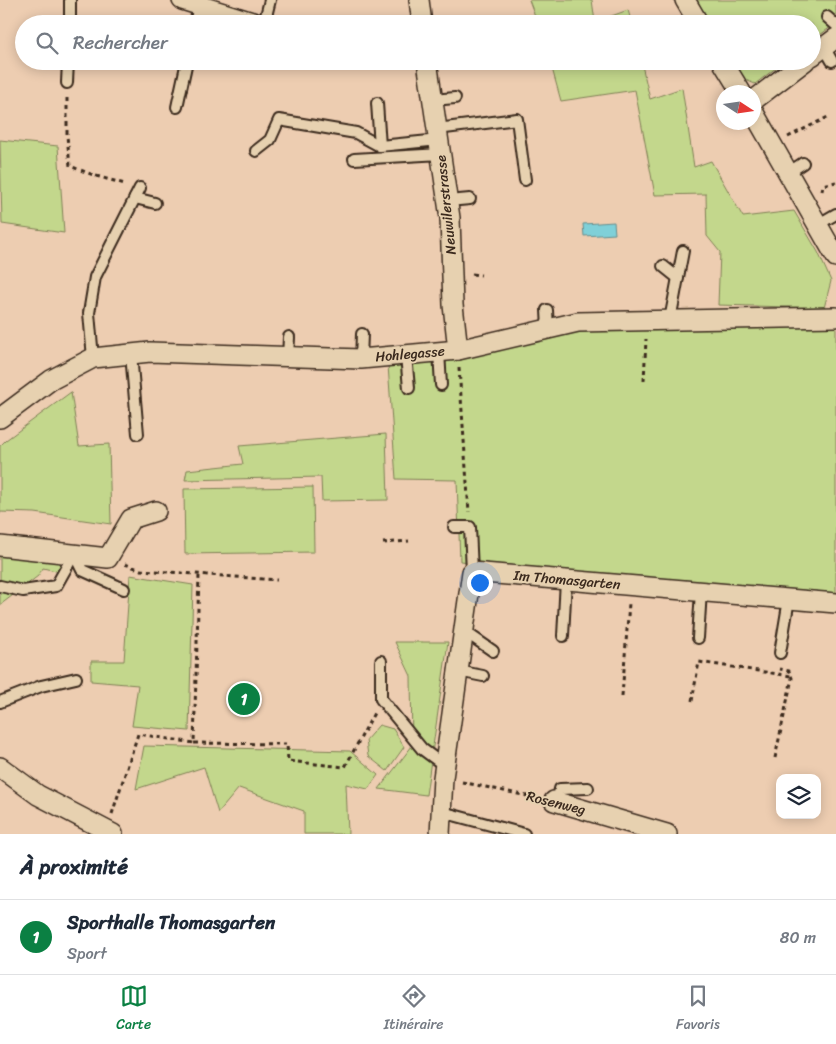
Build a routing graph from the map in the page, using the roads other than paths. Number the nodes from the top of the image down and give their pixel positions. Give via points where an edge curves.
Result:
1 (70, 0) edge
2 (270, 0) edge
3 (419, 0) edge
4 (684, 0) edge
5 (191, 3) edge
6 (70, 15) edge
7 (230, 15) edge
8 (266, 15) edge
9 (421, 15) edge
10 (693, 15) edge
11 (827, 17) dead end
12 (836, 25) edge
13 (68, 70) edge
14 (185, 70) edge
15 (428, 70) edge
16 (728, 70) edge
17 (793, 70) edge
18 (67, 83) road end
19 (737, 85) edge
20 (761, 95) edge
21 (455, 98) dead end
22 (433, 100) junction
23 (377, 103) dead end
24 (177, 107) dead end
25 (761, 126) edge
26 (439, 141) junction
27 (380, 146) junction
28 (256, 151) dead end
29 (354, 159) dead end
30 (525, 180) dead end
31 (140, 188) road end
32 (135, 198) junction
33 (470, 199) dead end
34 (448, 201) junction
35 (155, 203) dead end
36 (836, 214) edge
37 (817, 225) junction
38 (833, 246) edge
39 (683, 251) dead end
40 (663, 266) dead end
41 (678, 278) junction
42 (548, 310) dead end
43 (835, 311) edge
44 (670, 320) junction
45 (548, 330) junction
46 (362, 334) dead end
47 (289, 338) dead end
48 (458, 350) junction
49 (439, 352) junction
50 (131, 354) junction
51 (406, 355) junction
52 (288, 356) junction
53 (93, 358) junction
54 (360, 359) junction
55 (442, 385) dead end
56 (409, 388) dead end
57 (0, 418) edge
58 (138, 434) dead end
59 (156, 511) dead end
60 (454, 527) dead end
61 (0, 546) edge
62 (74, 554) junction
63 (472, 572) junction
64 (566, 580) junction
65 (0, 586) edge
66 (124, 589) dead end
67 (701, 591) junction
68 (789, 599) junction
69 (836, 603) edge
70 (464, 631) junction
71 (563, 636) dead end
72 (698, 638) dead end
73 (494, 650) dead end
74 (780, 653) dead end
75 (381, 661) dead end
76 (458, 671) junction
77 (483, 676) dead end
78 (76, 678) dead end
79 (0, 702) edge
80 (0, 767) edge
81 (444, 772) junction
82 (588, 788) dead end
83 (556, 802) joint
84 (442, 812) junction
85 (106, 832) edge
86 (440, 834) edge
87 (524, 834) edge
88 (667, 834) edge

1 - 6 lane
2 - 8 lane
3 - 9 street
4 - 10 street
5 - 7 street
11 - 12 lane
13 - 18 lane
14 - 24 lane
15 - 22 street, Neuwilerstrasse
16 - 19 street
17 - 20 street
21 - 22 lane
22 - 26 street, Neuwilerstrasse
23 - 27 lane
25 - 37 street via 772,146 795,168
26 - 27 lane
26 - 29 lane
26 - 30 lane via 517,119
26 - 34 street, Neuwilerstrasse
27 - 28 lane via 356,133 279,120 270,140
31 - 32 lane
32 - 35 lane
32 - 53 lane via 95,277 89,313
33 - 34 lane
34 - 48 street, Neuwilerstrasse
36 - 37 lane
37 - 38 street
39 - 41 lane
40 - 41 lane
41 - 44 lane
42 - 45 lane
43 - 44 street, Hohlegasse
44 - 45 street, Hohlegasse via 578,322
45 - 48 street, Hohlegasse
46 - 54 lane
47 - 52 lane
48 - 49 street, Hohlegasse
49 - 51 street, Hohlegasse
49 - 55 lane
50 - 52 street, Hohlegasse
50 - 53 street, Hohlegasse
50 - 58 lane
51 - 54 street, Hohlegasse
51 - 56 lane
52 - 54 street, Hohlegasse
53 - 57 street, Hohlegasse via 51,380
59 - 62 street via 131,519 108,558
60 - 63 lane via 470,527
61 - 62 street
62 - 65 lane via 56,586 22,591
62 - 66 lane via 82,570
63 - 64 street, Im Thomasgarten
63 - 70 street
64 - 67 street, Im Thomasgarten
64 - 71 lane
67 - 68 street, Im Thomasgarten
67 - 72 lane
68 - 69 street, Im Thomasgarten
68 - 74 lane
70 - 73 lane
70 - 76 street
75 - 81 lane via 381,699
76 - 77 lane
76 - 81 street
78 - 79 lane via 41,686
80 - 85 street via 38,795
81 - 84 street
82 - 83 lane via 560,789
83 - 88 street, Rosenweg
84 - 86 street
84 - 87 lane

